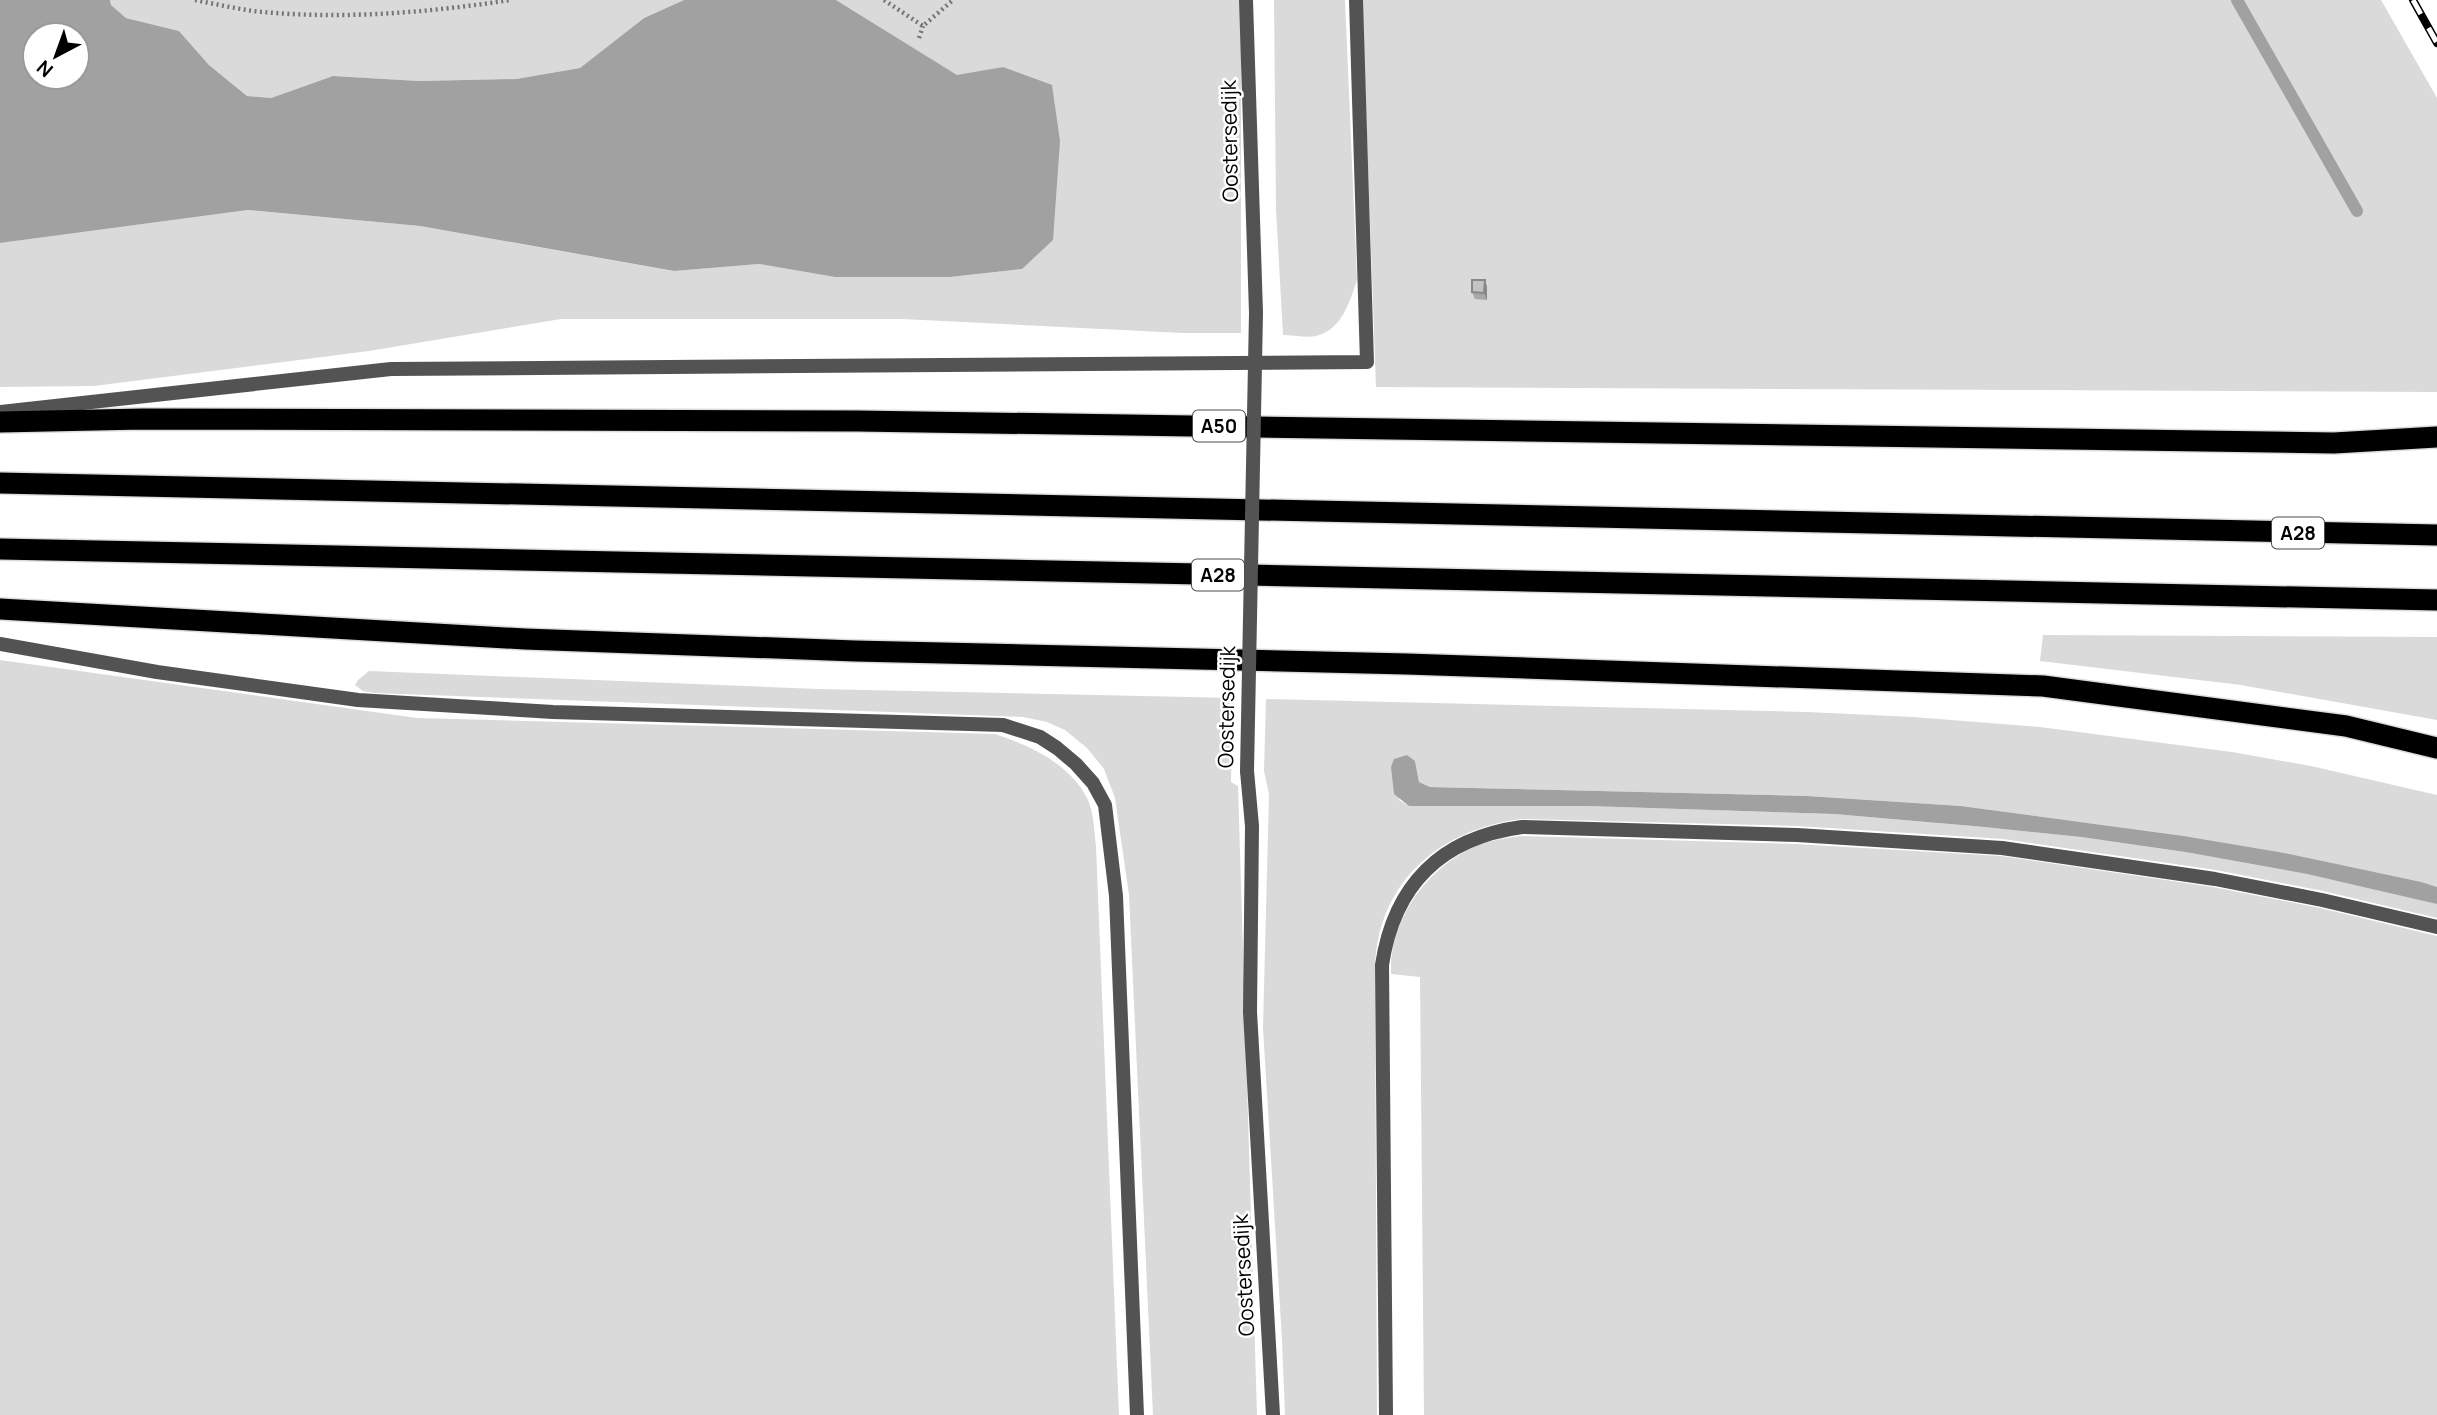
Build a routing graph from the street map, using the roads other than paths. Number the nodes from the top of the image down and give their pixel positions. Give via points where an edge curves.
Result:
1 (1246, 0) edge
2 (1356, 0) edge
3 (0, 412) edge
4 (0, 422) edge
5 (2437, 437) edge
6 (0, 483) edge
7 (2437, 535) edge
8 (0, 549) edge
9 (2437, 600) edge
10 (0, 608) edge
11 (0, 644) edge
12 (2437, 748) edge
13 (2437, 927) edge
14 (1137, 1415) edge
15 (1273, 1415) edge
16 (1386, 1415) edge

1 - 15 street, Oostersedijk, bridge via 1256,313 1247,771 1252,826 1250,1012
2 - 3 street via 1367,362 391,369
4 - 5 highway, A50 via 843,421 2334,443
6 - 7 highway, A28
8 - 9 highway, A28
10 - 12 highway via 552,640 2043,686 2346,726
11 - 14 street via 358,700 553,712 1003,725 1057,748 1084,773 1105,805 1116,896
13 - 16 street via 2215,879 2002,848 1797,835 1522,827 1472,838 1430,865 1415,882 1385,943

